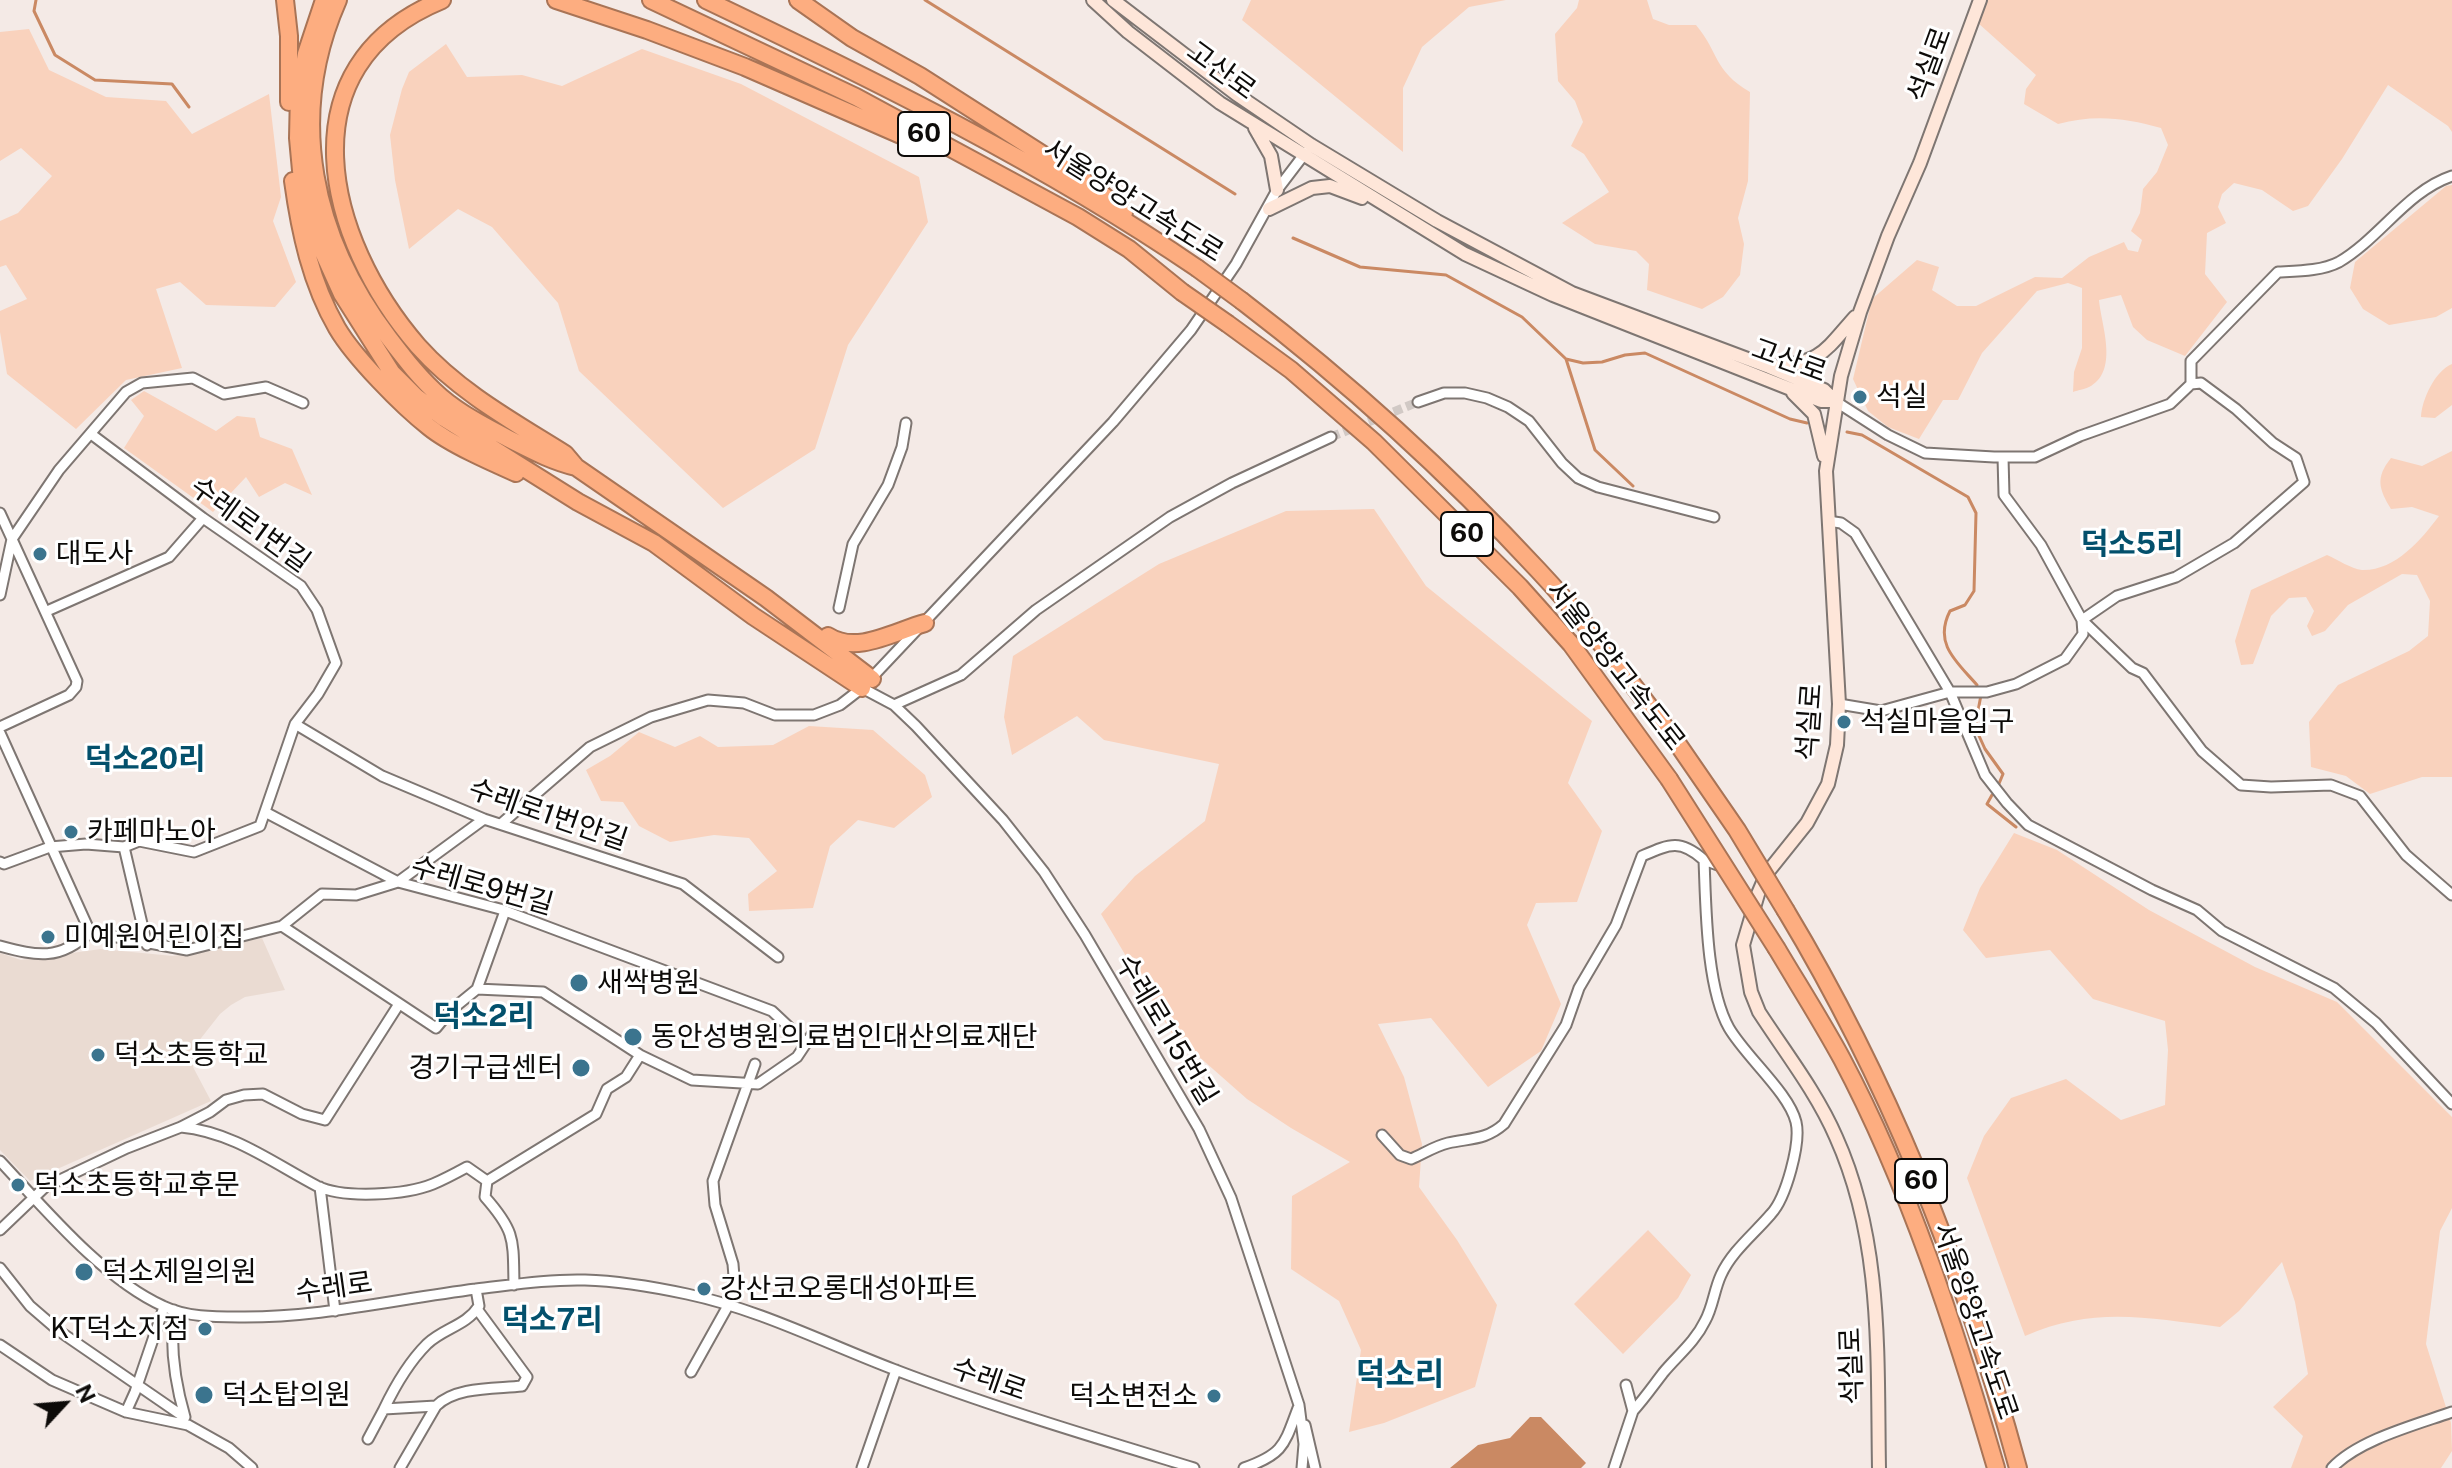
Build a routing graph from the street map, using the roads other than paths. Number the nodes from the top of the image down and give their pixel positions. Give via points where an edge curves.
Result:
1 (285, 0) edge
2 (324, 0) edge
3 (338, 0) edge
4 (442, 0) edge
5 (556, 0) edge
6 (651, 0) edge
7 (706, 0) edge
8 (798, 0) edge
9 (1093, 0) edge
10 (1113, 0) edge
11 (1971, 0) edge
12 (1980, 0) edge
13 (1971, 21) junction
14 (1251, 122) junction
15 (1307, 150) junction
16 (2452, 176) edge
17 (1277, 190) junction
18 (1034, 193) junction
19 (1387, 207) junction
20 (1269, 209) junction
21 (1159, 243) junction
22 (1860, 312) junction
23 (1769, 367) junction
24 (2191, 384) junction
25 (1787, 388) junction
26 (1835, 401) junction
27 (1418, 402) tunnel mouth
28 (303, 403) dead end
29 (906, 423) dead end
30 (91, 434) junction
31 (1331, 437) tunnel mouth
32 (2003, 457) junction
33 (576, 467) junction
34 (1826, 471) junction
35 (578, 502) junction
36 (0, 513) edge
37 (1714, 517) dead end
38 (203, 518) junction
39 (1828, 521) junction
40 (12, 539) junction
41 (0, 595) edge
42 (839, 608) dead end
43 (47, 611) junction
44 (794, 619) junction
45 (2082, 620) junction
46 (925, 623) junction
47 (867, 683) junction
48 (1950, 692) junction
49 (1839, 704) junction
50 (894, 705) junction
51 (295, 724) junction
52 (0, 730) edge
53 (265, 812) junction
54 (484, 819) junction
55 (501, 824) junction
56 (50, 847) junction
57 (124, 847) junction
58 (1704, 860) junction
59 (0, 862) edge
60 (398, 882) junction
61 (1758, 894) junction
62 (2452, 895) edge
63 (505, 911) junction
64 (282, 926) junction
65 (90, 932) junction
66 (147, 945) junction
67 (0, 946) edge
68 (778, 957) dead end
69 (477, 989) junction
70 (399, 1004) junction
71 (813, 1033) dead end
72 (806, 1043) junction
73 (640, 1055) junction
74 (755, 1064) dead end
75 (747, 1084) junction
76 (2452, 1104) edge
77 (181, 1127) junction
78 (1382, 1135) dead end
79 (0, 1161) edge
80 (487, 1181) junction
81 (320, 1187) junction
82 (34, 1197) junction
83 (0, 1230) edge
84 (0, 1268) edge
85 (514, 1285) junction
86 (476, 1289) junction
87 (729, 1304) junction
88 (169, 1308) junction
89 (477, 1309) junction
90 (335, 1311) junction
91 (0, 1345) edge
92 (896, 1370) junction
93 (691, 1372) dead end
94 (138, 1384) junction
95 (1626, 1385) dead end
96 (436, 1406) junction
97 (1300, 1407) junction
98 (384, 1409) junction
99 (1633, 1411) junction
100 (126, 1412) junction
101 (2452, 1412) edge
102 (186, 1421) junction
103 (368, 1439) dead end
104 (252, 1468) edge
105 (400, 1468) edge
106 (862, 1468) edge
107 (1194, 1468) edge
108 (1244, 1468) edge
109 (1302, 1468) edge
110 (1315, 1468) edge
111 (1614, 1468) edge
112 (1879, 1468) edge
113 (1996, 1468) edge
114 (2018, 1468) edge
115 (2332, 1468) edge

1 - 35 highway via 289,149 299,227 337,329 430,429
2 - 35 highway via 306,54 298,138 302,181 318,241 342,294 392,373 416,397
3 - 33 highway via 319,56 310,134 329,232 350,277 373,317 442,398 551,461
4 - 33 highway via 414,11 385,34 351,76 341,99 334,155 340,193 370,275 418,346 455,382 565,454
5 - 18 highway via 745,67
6 - 18 highway, 서울양양고속도로 / 60 via 856,97
7 - 21 highway, 서울양양고속도로 / 60 via 869,78
8 - 21 highway via 1095,188
9 - 14 street, 고산로
10 - 15 street, 고산로
11 - 13 street
12 - 13 street, 석실로
13 - 22 street, 석실로
14 - 15 street, 고산로
14 - 17 street via 1271,156
15 - 17 street
15 - 19 street, 고산로
15 - 23 street, 고산로 via 1572,293
16 - 24 street via 2429,186 2338,263 2278,272 2191,361
17 - 20 street
18 - 113 highway, 서울양양고속도로 / 60, bridge via 1129,249 1291,370 1374,442 1571,644 1669,779 1842,1060 1929,1258
19 - 20 street via 1330,186 1312,188
19 - 25 street, 고산로 via 1465,254 1553,295
20 - 46 street via 1191,330 1113,422
21 - 114 highway, 서울양양고속도로 / 60, bridge via 1242,301 1368,402 1538,570 1675,740 1737,830 1827,979 1890,1106 1954,1262
22 - 23 street via 1816,359
22 - 26 street, 석실로
23 - 26 street, 고산로 via 1824,390
24 - 32 street via 2170,404 2035,457
24 - 45 street via 2201,383 2296,458 2304,482 2234,543 2176,577 2117,596
25 - 26 street, 고산로
25 - 34 street via 1814,414
26 - 32 street via 1925,453
26 - 34 street, 석실로
27 - 37 street via 1444,393 1487,398 1529,421 1578,478
28 - 30 street via 266,387 224,394 193,378 142,383 126,392
29 - 42 street via 888,485 853,544
30 - 38 street, 수레로1번길
30 - 40 street
31 - 50 street via 1170,517 1036,610 961,675
32 - 45 street via 2004,495 2041,545
33 - 44 highway
34 - 39 street, 석실로
35 - 47 highway via 654,543 753,616
36 - 40 street
38 - 43 street via 169,557
38 - 51 street, 수레로1번길 via 301,586 317,610 336,663
39 - 48 street via 1855,533
39 - 49 street, 석실로
40 - 41 street
40 - 43 street
43 - 52 street via 76,687
44 - 46 highway via 840,644
44 - 47 highway
45 - 48 street via 2083,634 2065,659 2016,684 1987,692
45 - 62 street via 2143,673 2202,751 2241,785 2331,785 2360,796 2406,855
46 - 47 street
47 - 50 street, 수레로115번길
47 - 55 street via 840,705 814,715 775,715 744,703 708,700 651,717 590,747
48 - 49 street via 1881,711
48 - 76 street via 1985,775 2028,825 2197,910 2222,931 2334,988 2376,1023
49 - 61 street, 석실로 via 1828,784
50 - 97 street, 수레로115번길 via 959,770 1044,872 1199,1129 1231,1198
51 - 53 street, 수레로1번길
51 - 54 street, 수레로1번안길 via 382,776
52 - 56 street
53 - 57 street via 260,826 194,852 139,841
53 - 60 street
54 - 55 street, 수레로1번안길
54 - 60 street
55 - 68 street, 수레로1번안길 via 683,884
56 - 57 street
56 - 59 street
56 - 65 street
57 - 66 street
58 - 61 street via 1730,869 1749,892
58 - 78 street via 1679,844 1642,856 1616,925 1579,988 1566,1025 1504,1124 1477,1140 1446,1144 1411,1159
58 - 99 street via 1719,1005 1741,1047 1787,1103 1798,1137 1774,1212 1746,1239 1721,1275 1696,1337
60 - 63 street, 수레로9번길
60 - 64 street, 수레로9번길 via 356,895 322,894
61 - 112 street, 석실로 via 1743,945 1751,992 1836,1135 1870,1245
63 - 69 street
63 - 72 street, 수레로9번길 via 772,1011
64 - 66 street, 수레로9번길 via 187,950
64 - 70 street
65 - 66 street, 수레로9번길
65 - 67 street via 66,951 36,955
69 - 70 street via 436,1028
69 - 73 street via 543,992
70 - 77 street via 325,1120 263,1094 226,1100
71 - 72 street
72 - 75 street via 797,1057 758,1084
73 - 75 street via 692,1080
73 - 80 street via 626,1077 607,1089 596,1114
74 - 75 street
75 - 87 street via 713,1181 733,1264
77 - 81 street via 258,1151
77 - 82 street via 45,1187
79 - 82 street, 수레로
80 - 81 street via 467,1167 431,1185 372,1195
80 - 85 street via 485,1197 510,1230
81 - 90 street
82 - 83 street
82 - 88 street, 수레로 via 110,1273
84 - 94 street via 30,1306 59,1331
85 - 86 street, 수레로
85 - 87 street, 수레로 via 584,1280 645,1286
86 - 89 street
86 - 90 street, 수레로
87 - 92 street, 수레로
87 - 93 street
88 - 90 street, 수레로 via 210,1317 274,1318
88 - 94 street
88 - 102 street
89 - 96 street via 527,1377 522,1386 454,1394
89 - 98 street via 470,1320 428,1343
91 - 100 street via 52,1380
92 - 106 street
92 - 107 street, 수레로
94 - 100 street
94 - 102 street
95 - 99 street
96 - 98 street
96 - 105 street
97 - 108 street via 1274,1455
97 - 109 street, 수레로115번길
97 - 110 street
98 - 103 street
99 - 111 street
100 - 102 street
101 - 115 street via 2342,1457
102 - 104 street

